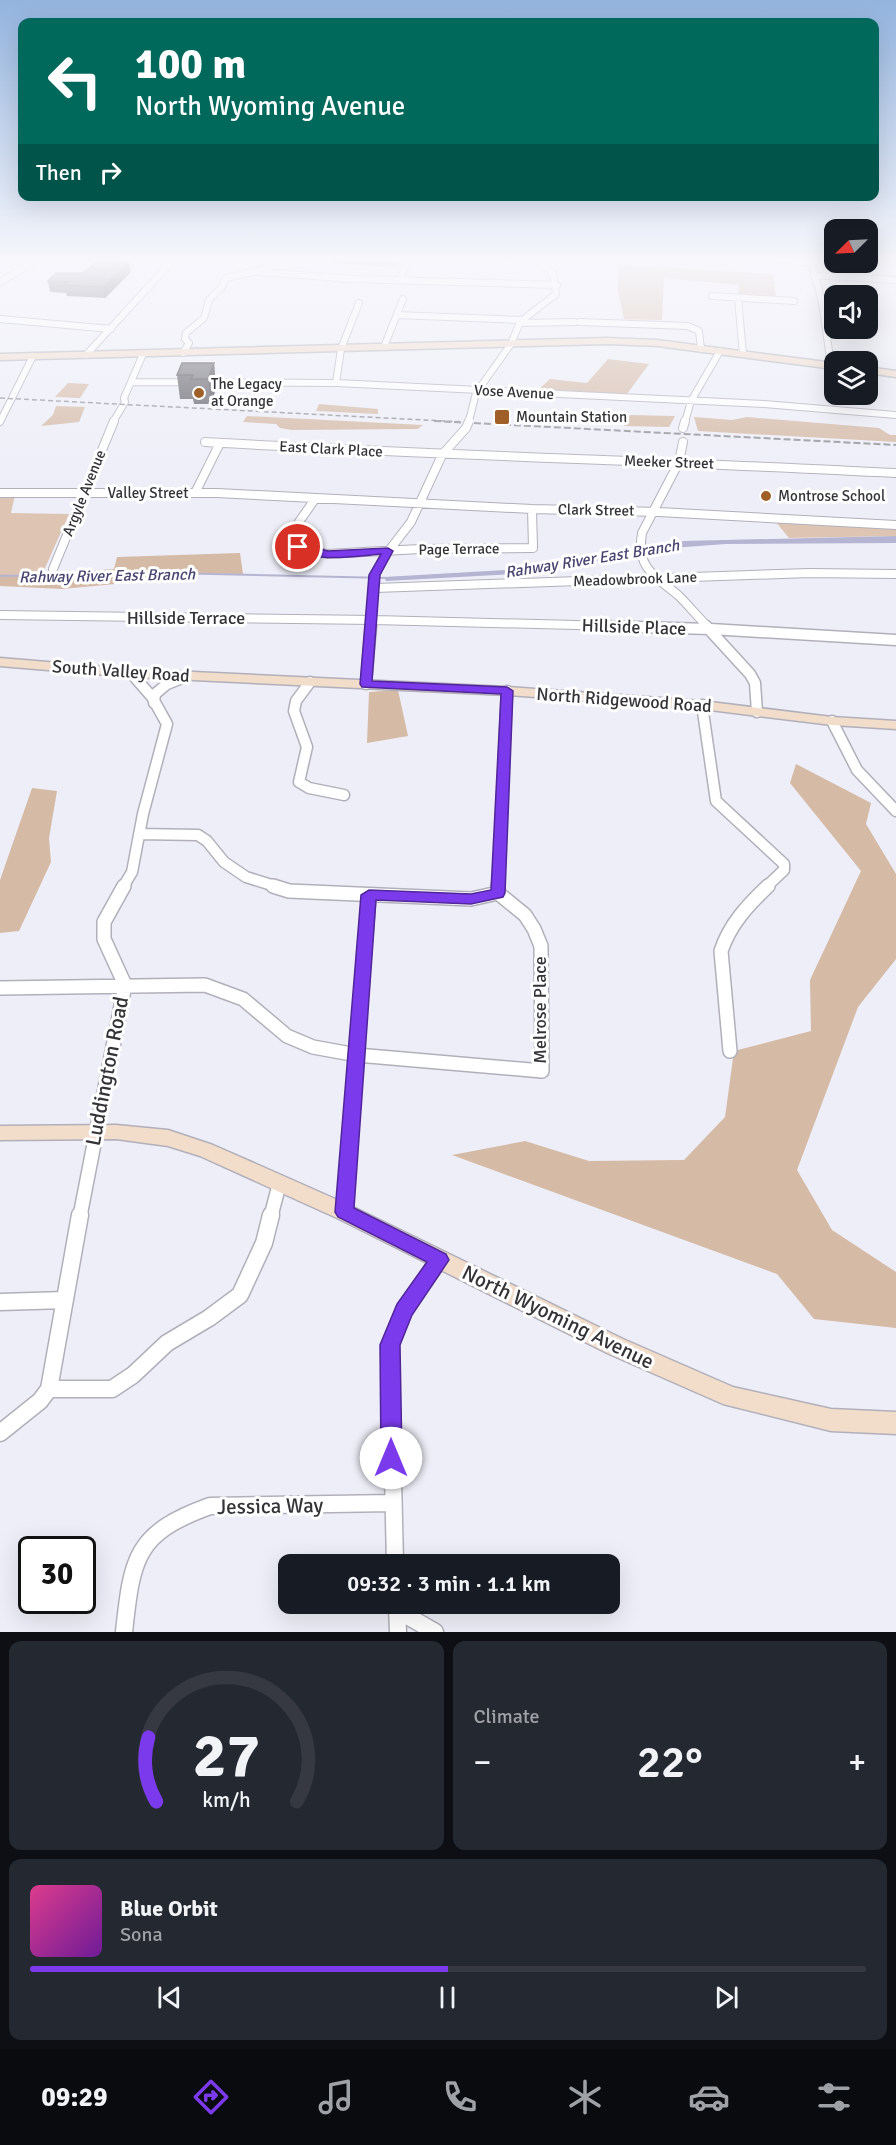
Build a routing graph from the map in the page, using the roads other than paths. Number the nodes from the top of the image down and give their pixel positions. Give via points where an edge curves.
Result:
1 (105, 335) edge
2 (186, 335) edge
3 (346, 335) edge
4 (389, 335) edge
5 (515, 335) edge
6 (700, 335) edge
7 (741, 335) edge
8 (827, 335) edge
9 (512, 343) junction
10 (384, 347) junction
11 (341, 348) junction
12 (701, 349) junction
13 (720, 351) junction
14 (830, 351) edge
15 (183, 353) junction
16 (143, 354) junction
17 (743, 354) junction
18 (86, 355) junction
19 (33, 356) junction
20 (0, 357) edge
21 (824, 364) edge
22 (878, 372) edge
23 (896, 374) edge
24 (131, 382) junction
25 (336, 383) junction
26 (478, 390) junction
27 (691, 400) junction
28 (896, 415) edge
29 (0, 422) edge
30 (683, 428) dead end
31 (205, 442) dead end
32 (683, 442) dead end
33 (220, 443) junction
34 (442, 455) junction
35 (679, 462) junction
36 (896, 473) edge
37 (85, 492) junction
38 (0, 493) edge
39 (195, 493) junction
40 (296, 498) joint
41 (315, 499) junction
42 (419, 504) junction
43 (532, 509) junction
44 (653, 511) junction
45 (896, 525) edge
46 (388, 551) junction
47 (53, 569) dead end
48 (896, 574) edge
49 (654, 578) junction
50 (375, 581) junction
51 (0, 615) edge
52 (371, 620) junction
53 (711, 629) junction
54 (896, 639) edge
55 (0, 662) edge
56 (131, 673) junction
57 (187, 676) junction
58 (243, 679) joint
59 (310, 682) junction
60 (366, 684) junction
61 (507, 691) junction
62 (154, 703) junction
63 (702, 705) junction
64 (758, 712) junction
65 (832, 721) junction
66 (896, 725) edge
67 (344, 795) dead end
68 (896, 811) edge
69 (139, 834) junction
70 (498, 893) junction
71 (369, 895) junction
72 (124, 986) junction
73 (0, 988) edge
74 (730, 1051) dead end
75 (357, 1055) junction
76 (95, 1132) junction
77 (0, 1133) edge
78 (279, 1185) junction
79 (344, 1212) junction
80 (439, 1260) junction
81 (65, 1300) junction
82 (0, 1302) edge
83 (49, 1389) junction
84 (896, 1423) edge
85 (0, 1433) edge
86 (392, 1503) junction
87 (395, 1554) edge
88 (397, 1614) edge
89 (408, 1614) edge
90 (124, 1632) edge
91 (398, 1632) edge
92 (435, 1632) edge

1 - 18 street
2 - 15 street via 188,346
3 - 11 street
4 - 10 street
5 - 9 street
6 - 12 street
7 - 17 street
8 - 14 street
9 - 10 main road
9 - 12 main road via 639,342
9 - 26 street
10 - 11 main road
11 - 15 main road
11 - 25 street
12 - 13 main road
13 - 17 main road
13 - 27 street
15 - 16 main road
16 - 18 main road
16 - 24 street, Argyle Avenue
17 - 21 main road
18 - 19 main road
19 - 20 main road
19 - 29 street
22 - 23 main road
24 - 25 street, Vose Avenue
24 - 37 street, Argyle Avenue
25 - 26 street, Vose Avenue
26 - 27 street, Vose Avenue
26 - 34 street, bridge via 466,428
27 - 28 street, Vose Avenue
27 - 30 street
31 - 33 street, East Clark Place
32 - 35 street
33 - 34 street, East Clark Place
33 - 39 street
34 - 35 street, Meeker Street
34 - 42 street
35 - 36 street, Meeker Street
35 - 44 street
37 - 38 street, Valley Street
37 - 39 street, Valley Street
37 - 47 street, Argyle Avenue
39 - 40 street, Valley Street
40 - 41 street, Clark Street
41 - 42 street, Clark Street
41 - 46 street, Page Terrace via 291,530 298,547 328,554
42 - 43 street, Clark Street
42 - 46 street via 411,522
43 - 44 street, Clark Street
43 - 46 street, Page Terrace via 533,548
44 - 45 street, Clark Street
44 - 49 street via 642,533 641,550
46 - 50 street
48 - 49 street, Meadowbrook Lane via 833,572
49 - 50 street, Meadowbrook Lane
49 - 53 street via 679,596
50 - 52 street
51 - 52 street, Hillside Terrace
52 - 53 street, Hillside Place
52 - 60 street
53 - 54 street, Hillside Place
53 - 64 street via 755,683
55 - 56 main road, South Valley Road
56 - 57 main road, South Valley Road
56 - 62 street, Luddington Road
57 - 58 main road, South Valley Road
57 - 62 street via 155,693
58 - 59 main road, North Ridgewood Road
59 - 60 main road, North Ridgewood Road
59 - 67 street via 294,703 292,715 306,743 300,782 309,788
60 - 61 main road, North Ridgewood Road
61 - 63 main road, North Ridgewood Road
61 - 70 street
62 - 69 street, Luddington Road via 167,724
63 - 64 main road, North Ridgewood Road
63 - 74 street via 716,801 784,864 784,870 724,938 721,951
64 - 65 main road, North Ridgewood Road
65 - 66 main road, North Ridgewood Road
65 - 68 street via 857,770
69 - 71 street via 198,835 230,867 273,888
69 - 72 street, Luddington Road via 132,872 104,922 104,939
70 - 71 street via 471,899
70 - 75 street, Melrose Place via 523,912 536,929 541,946 542,1071
71 - 75 street
72 - 73 street
72 - 75 street, Melrose Place via 212,987 243,999 300,1043
72 - 76 street, Luddington Road
75 - 79 street
76 - 77 main road, North Wyoming Avenue
76 - 78 main road, North Wyoming Avenue via 168,1138 206,1150
76 - 81 street, Luddington Road
78 - 79 main road, North Wyoming Avenue
78 - 83 street via 264,1243 240,1295 166,1343 112,1389
79 - 80 main road, North Wyoming Avenue
80 - 84 main road, North Wyoming Avenue via 615,1346 731,1397 831,1420
80 - 86 street via 404,1310 390,1345
81 - 82 street
81 - 83 street, Luddington Road
83 - 85 street
86 - 87 street
86 - 90 street, Jessica Way via 210,1506 166,1523 149,1536 129,1582
88 - 91 street
89 - 92 street

